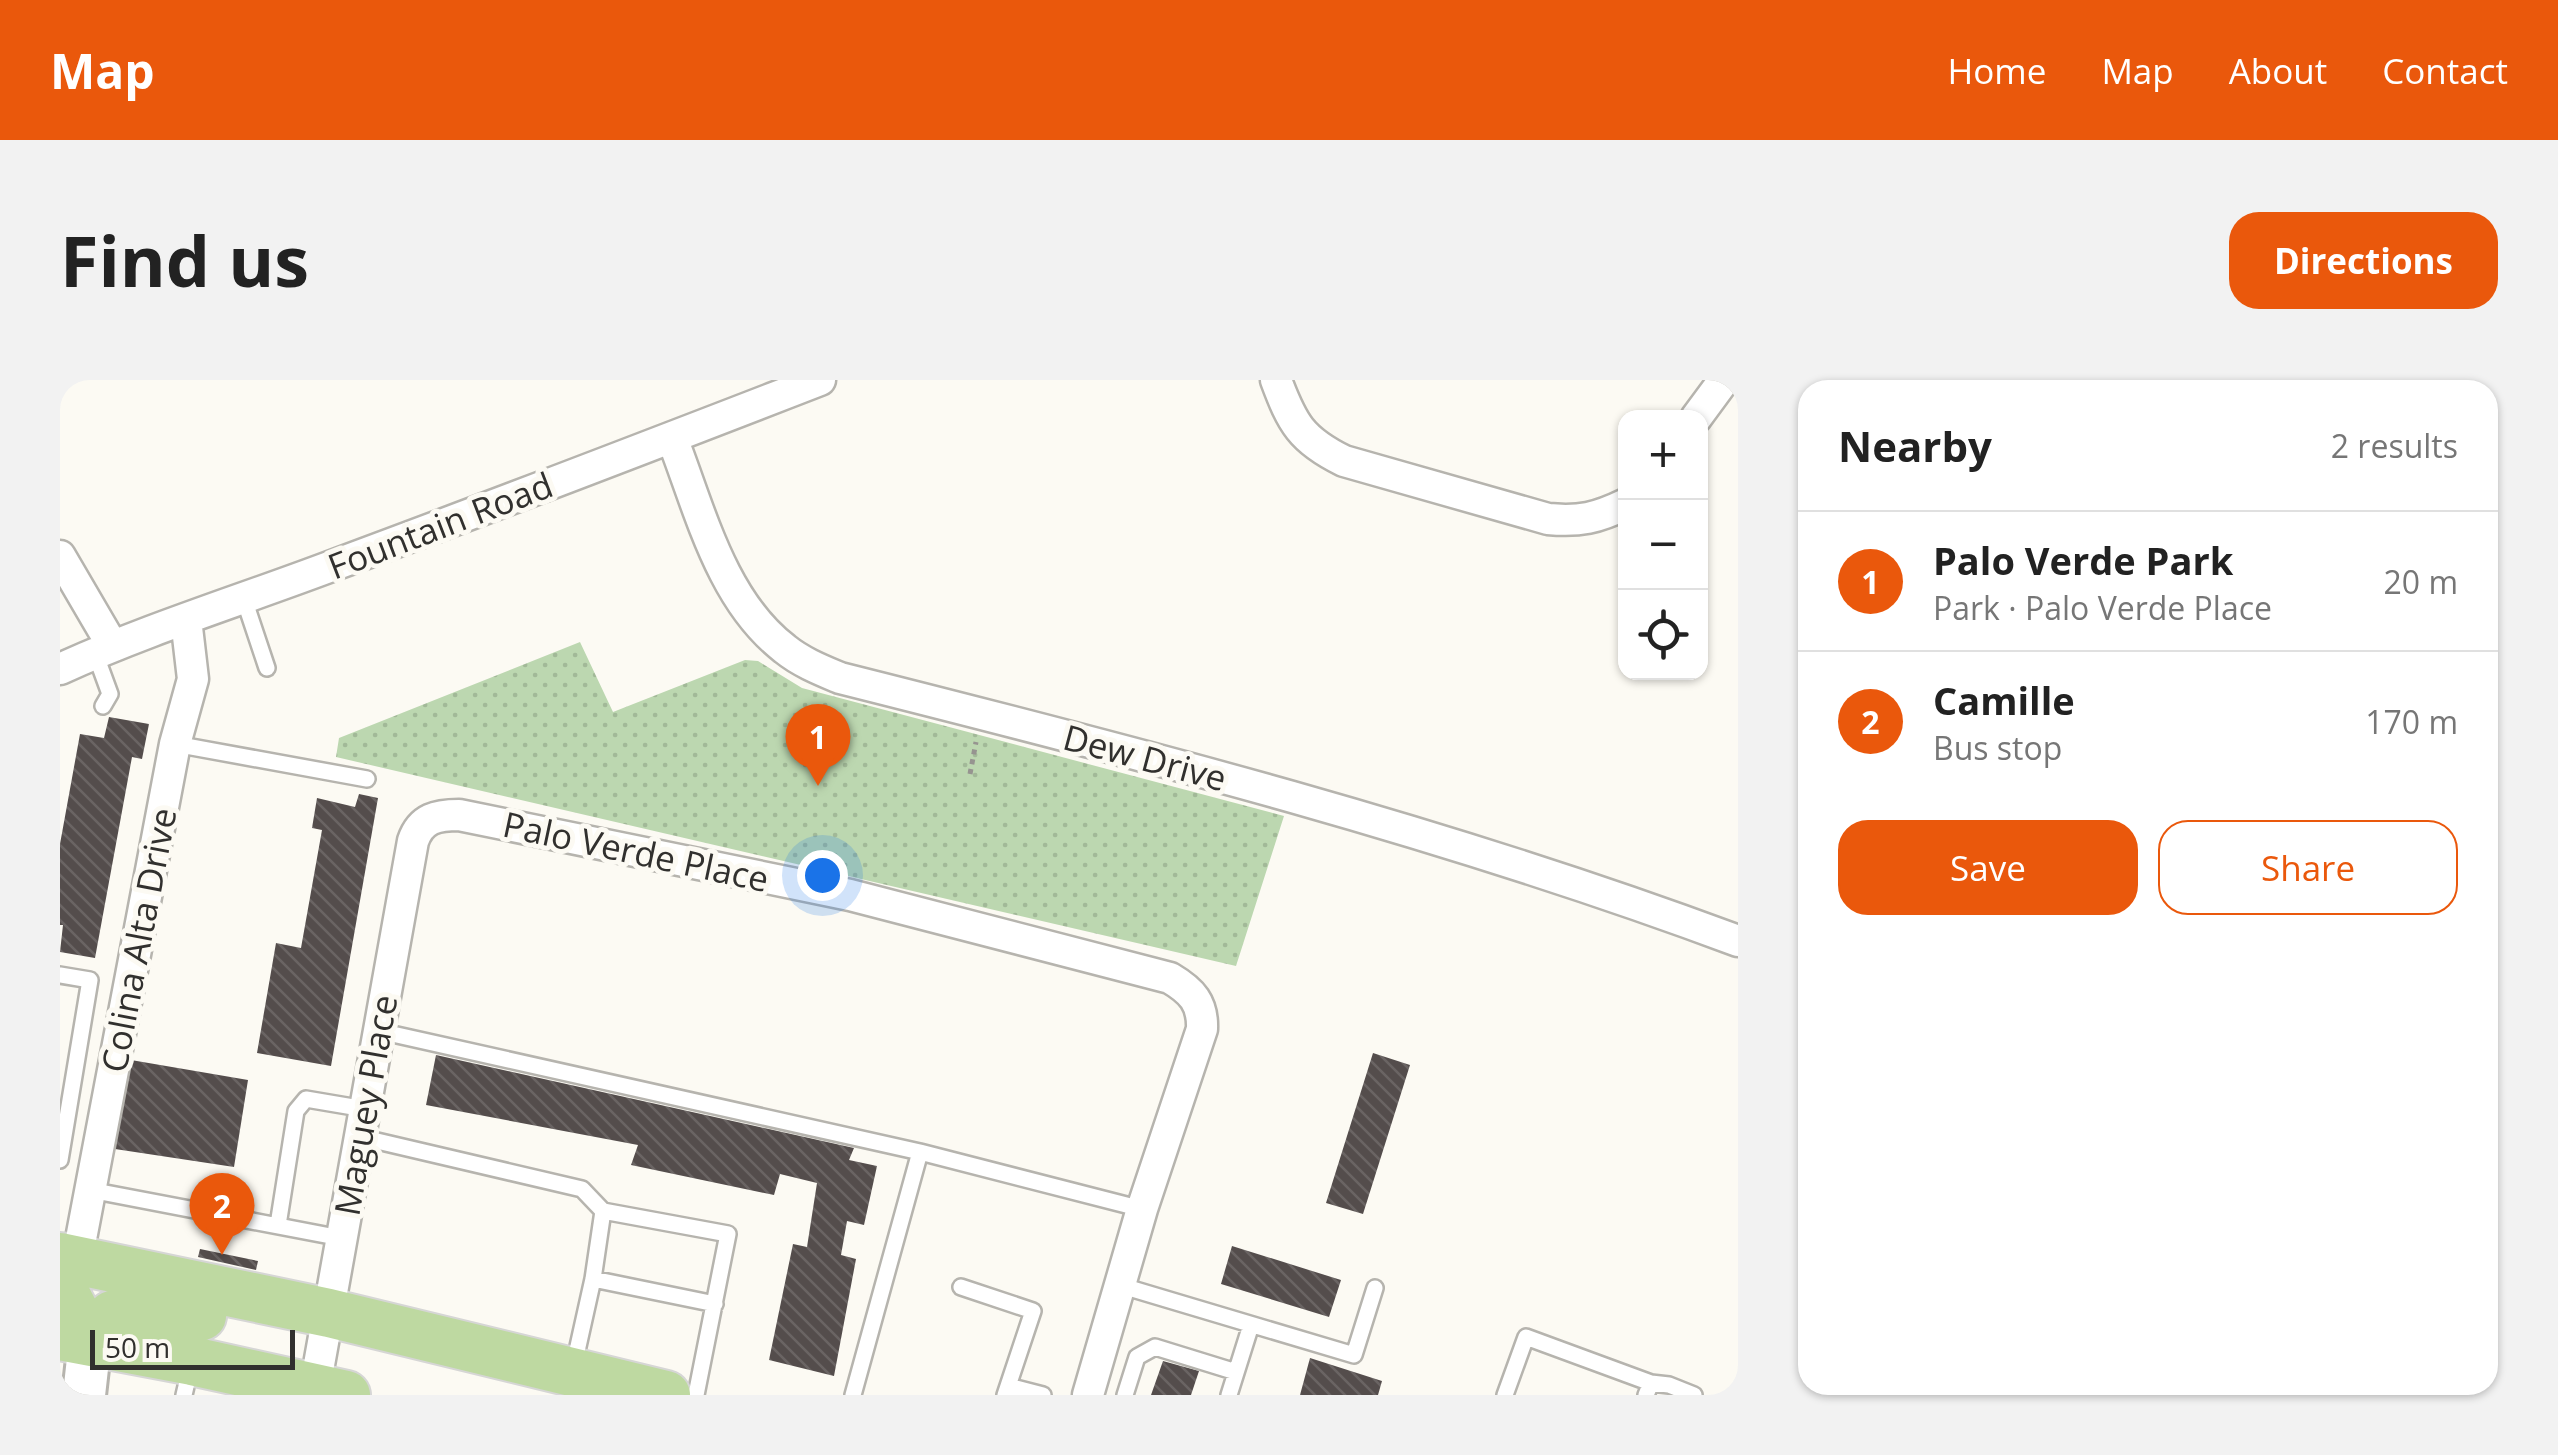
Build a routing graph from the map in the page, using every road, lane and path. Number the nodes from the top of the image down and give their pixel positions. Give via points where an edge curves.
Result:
1 (820, 380) edge
2 (1276, 380) edge
3 (1724, 380) edge
4 (1702, 410) edge
5 (672, 438) junction
6 (1618, 508) edge
7 (60, 556) edge
8 (244, 599) junction
9 (186, 619) junction
10 (103, 649) junction
11 (268, 668) dead end
12 (60, 669) edge
13 (102, 706) dead end
14 (175, 744) junction
15 (367, 779) dead end
16 (422, 825) joint
17 (1737, 939) edge
18 (60, 975) edge
19 (379, 1031) junction
20 (363, 1123) junction
21 (920, 1152) junction
22 (60, 1160) edge
23 (90, 1190) junction
24 (1142, 1208) junction
25 (603, 1211) junction
26 (278, 1225) junction
27 (341, 1238) junction
28 (66, 1267) edge
29 (593, 1279) junction
30 (1118, 1285) junction
31 (960, 1287) dead end
32 (1375, 1288) dead end
33 (714, 1304) junction
34 (312, 1310) junction
35 (1251, 1325) junction
36 (75, 1339) edge
37 (572, 1372) junction
38 (1236, 1372) junction
39 (188, 1378) edge
40 (1649, 1389) edge
41 (306, 1390) edge
42 (1007, 1390) edge
43 (84, 1395) edge
44 (666, 1395) edge
45 (696, 1395) edge
46 (853, 1395) edge
47 (1042, 1395) edge
48 (1088, 1395) edge
49 (1125, 1395) edge
50 (1228, 1395) edge
51 (1505, 1395) edge
52 (1694, 1395) edge

1 - 5 street, Fountain Road
2 - 6 street via 1302,433 1344,461 1548,519 1575,522
3 - 4 street
5 - 8 street, Fountain Road
5 - 17 street, Dew Drive via 740,602 763,630 812,666 1261,788
7 - 10 street
8 - 9 street, Fountain Road
8 - 11 lane
9 - 10 street, Fountain Road
9 - 14 street, Colina Alta Drive via 193,679
10 - 12 street, Fountain Road
10 - 13 lane via 110,694
14 - 15 lane
14 - 23 street, Colina Alta Drive
16 - 19 street, Maguey Place via 413,841
16 - 24 street, Palo Verde Place via 438,815 459,815 850,895 1170,978 1196,997 1202,1029
18 - 22 lane via 90,980
19 - 20 street, Maguey Place
19 - 21 lane
20 - 25 lane via 582,1189
20 - 26 lane via 306,1099 296,1111
20 - 27 street, Maguey Place
21 - 24 lane
21 - 46 lane
23 - 26 lane
23 - 28 street, Colina Alta Drive
24 - 30 street
25 - 29 lane
25 - 33 lane via 728,1234
26 - 27 lane
27 - 34 street, Maguey Place
28 - 34 main road
28 - 36 main road
29 - 33 lane
29 - 37 lane
30 - 35 lane
30 - 48 street
31 - 42 lane via 1033,1311
32 - 35 lane via 1354,1355
33 - 45 lane
34 - 36 main road via 264,1328 142,1306 112,1315
34 - 37 main road
34 - 41 street, Maguey Place
35 - 38 lane
36 - 39 main road
36 - 43 street
37 - 44 main road
38 - 49 lane via 1155,1348 1136,1357
38 - 50 lane
39 - 41 main road
40 - 51 lane via 1526,1337
40 - 52 lane via 1669,1385
42 - 47 lane

